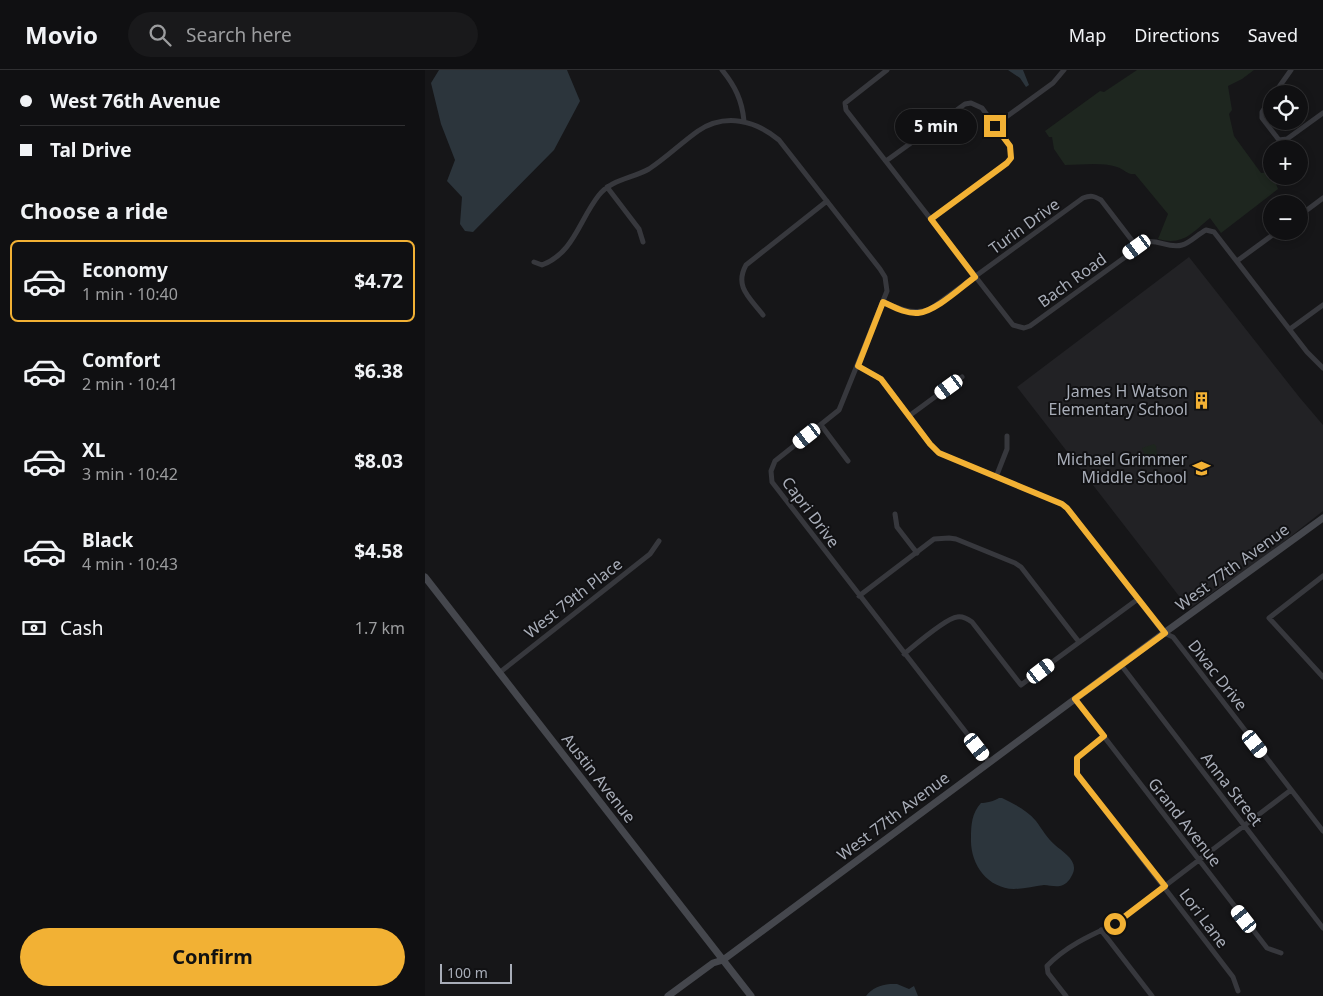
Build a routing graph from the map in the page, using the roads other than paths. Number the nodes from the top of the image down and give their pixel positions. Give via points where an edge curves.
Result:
1 (722, 70) edge
2 (887, 70) edge
3 (1064, 70) edge
4 (1291, 70) edge
5 (1280, 85) edge
6 (1323, 113) edge
7 (744, 121) junction
8 (1308, 124) edge
9 (995, 126) junction
10 (1271, 130) edge
11 (1299, 130) edge
12 (886, 162) junction
13 (607, 187) junction
14 (1323, 198) edge
15 (827, 201) junction
16 (1308, 209) edge
17 (931, 219) junction
18 (1266, 240) edge
19 (643, 242) dead end
20 (1137, 247) junction
21 (1237, 261) junction
22 (535, 262) dead end
23 (975, 277) junction
24 (883, 302) junction
25 (1323, 305) edge
26 (763, 315) dead end
27 (1290, 329) junction
28 (858, 366) junction
29 (1323, 368) edge
30 (962, 377) dead end
31 (909, 416) junction
32 (821, 425) junction
33 (1007, 436) dead end
34 (848, 460) dead end
35 (995, 477) junction
36 (895, 514) dead end
37 (1323, 518) edge
38 (659, 541) dead end
39 (917, 552) junction
40 (1323, 576) edge
41 (425, 577) edge
42 (859, 596) junction
43 (1139, 599) junction
44 (1165, 633) junction
45 (1079, 642) junction
46 (904, 654) junction
47 (1121, 665) junction
48 (499, 673) junction
49 (1323, 677) edge
50 (1075, 699) junction
51 (1104, 736) junction
52 (989, 762) junction
53 (1291, 790) junction
54 (1245, 825) junction
55 (1323, 831) edge
56 (1199, 860) junction
57 (1165, 886) junction
58 (1323, 928) edge
59 (1101, 930) junction
60 (1281, 953) dead end
61 (723, 960) junction
62 (1238, 991) dead end
63 (747, 994) edge
64 (668, 996) edge
65 (1066, 996) edge
66 (1152, 996) edge

1 - 7 street via 740,98
2 - 12 street via 845,103 846,110
3 - 9 street via 1053,83
4 - 5 street
6 - 8 street
7 - 13 street via 707,126 649,169
7 - 15 street, Capri Drive via 763,129 783,145
9 - 12 street via 982,108 965,104
9 - 17 street via 1010,146 1011,158
10 - 11 street via 1279,140 1287,139
12 - 17 street
13 - 19 street via 639,229
13 - 22 street via 591,206 575,238 562,253 542,265
14 - 16 street
15 - 24 street, Capri Drive via 880,269 887,284
15 - 26 street via 746,265 742,286
17 - 23 street
18 - 21 street
20 - 21 street, Bach Road via 1152,240 1173,246 1183,245 1206,230 1213,232
20 - 23 street, Bach Road via 1030,326 1019,328 1013,325
20 - 23 street, Turin Drive via 1101,200 1090,196
21 - 27 street
23 - 24 street, Turin Drive via 929,310 907,312
24 - 28 street, Capri Drive
25 - 27 street
27 - 29 street
28 - 31 street, Divac Drive via 881,379
28 - 32 street, Capri Drive via 839,410
30 - 31 street
31 - 35 street, Divac Drive via 939,453
32 - 34 street
32 - 42 street, Capri Drive via 775,461 771,471 772,482
33 - 35 street via 1007,449
35 - 43 street, Divac Drive via 1067,508
36 - 39 street via 897,527
37 - 44 street, West 77th Avenue
38 - 48 street, West 79th Place via 650,554
39 - 42 street
39 - 45 street via 934,540 949,538 1015,563
40 - 49 street via 1269,618
41 - 48 street, Austin Avenue
42 - 46 street, Capri Drive
43 - 44 street, Divac Drive
43 - 45 street
44 - 47 street, West 77th Avenue
44 - 53 street, Divac Drive via 1173,637
45 - 46 street via 1021,685 972,622 963,617 948,620
46 - 52 street, Capri Drive
47 - 50 street, West 77th Avenue
47 - 54 street, Anna Street
48 - 61 street, Austin Avenue
50 - 51 street, Grand Avenue
50 - 52 street, West 77th Avenue
51 - 56 street, Grand Avenue
51 - 57 street, Lori Lane via 1077,758 1077,774
52 - 61 street, West 77th Avenue
53 - 54 street
53 - 55 street, Divac Drive
54 - 56 street
54 - 58 street, Anna Street
56 - 57 street
56 - 60 street, Grand Avenue via 1267,948
57 - 59 street via 1115,924
57 - 62 street, Lori Lane via 1233,977
59 - 65 street via 1084,938 1047,966 1048,973
59 - 66 street
61 - 63 street, Austin Avenue
61 - 64 street, West 77th Avenue via 713,963

